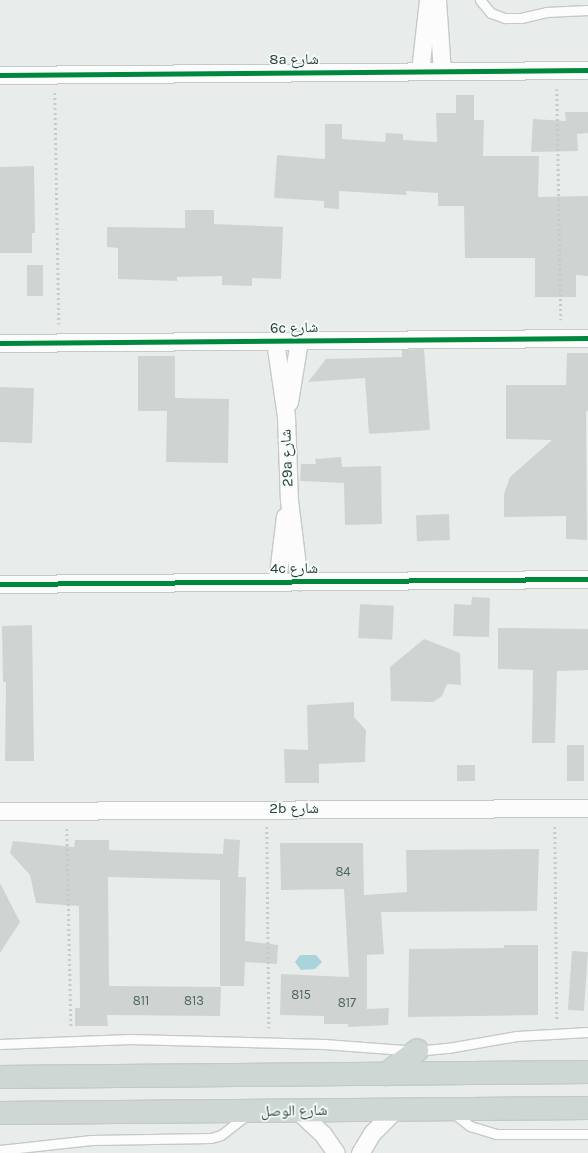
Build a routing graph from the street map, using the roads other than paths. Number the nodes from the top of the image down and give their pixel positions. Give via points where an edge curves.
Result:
1 (428, 0) edge
2 (437, 0) edge
3 (480, 0) edge
4 (588, 10) edge
5 (588, 70) edge
6 (420, 71) junction
7 (442, 71) junction
8 (0, 75) edge
9 (588, 338) edge
10 (299, 340) junction
11 (275, 341) junction
12 (0, 343) edge
13 (286, 416) junction
14 (289, 500) junction
15 (588, 579) edge
16 (277, 582) junction
17 (299, 582) junction
18 (0, 584) edge
19 (588, 808) edge
20 (0, 811) edge
21 (588, 1032) edge
22 (0, 1044) edge
23 (417, 1051) junction
24 (588, 1072) edge
25 (386, 1074) junction
26 (224, 1075) junction
27 (0, 1077) edge
28 (588, 1108) edge
29 (450, 1109) junction
30 (395, 1110) junction
31 (223, 1111) junction
32 (251, 1111) junction
33 (298, 1111) junction
34 (0, 1113) edge
35 (588, 1134) edge
36 (0, 1150) edge
37 (336, 1153) edge
38 (360, 1153) edge

1 - 6 street
2 - 7 street
3 - 4 lane via 491,13 505,18 521,18 546,12
5 - 7 street, 8a شارع
6 - 7 street, 8a شارع
6 - 8 street, 8a شارع
9 - 10 street, 6c شارع
10 - 11 street, 6c شارع
10 - 13 street, 29a شارع
11 - 12 street, 6c شارع
11 - 13 street, 29a شارع
13 - 14 street, 29a شارع
14 - 16 street, 29a شارع
14 - 17 street, 29a شارع
15 - 17 street, 4c شارع
16 - 17 street, 4c شارع
16 - 18 street, 4c شارع
19 - 20 street, 2b شارع
21 - 23 lane via 517,1036
22 - 23 lane via 130,1039 269,1042
23 - 25 main road
24 - 25 main road
25 - 26 main road
26 - 27 main road
26 - 31 main road via 235,1086 236,1093 235,1101
28 - 29 main road, شارع الوصل
29 - 30 main road, شارع الوصل
29 - 35 lane via 470,1126 496,1134
30 - 33 main road, شارع الوصل
30 - 38 street via 372,1133
31 - 32 main road, شارع الوصل
31 - 34 main road, شارع الوصل
32 - 33 main road, شارع الوصل
32 - 36 lane via 221,1135 211,1138 91,1140
33 - 37 street via 322,1133

